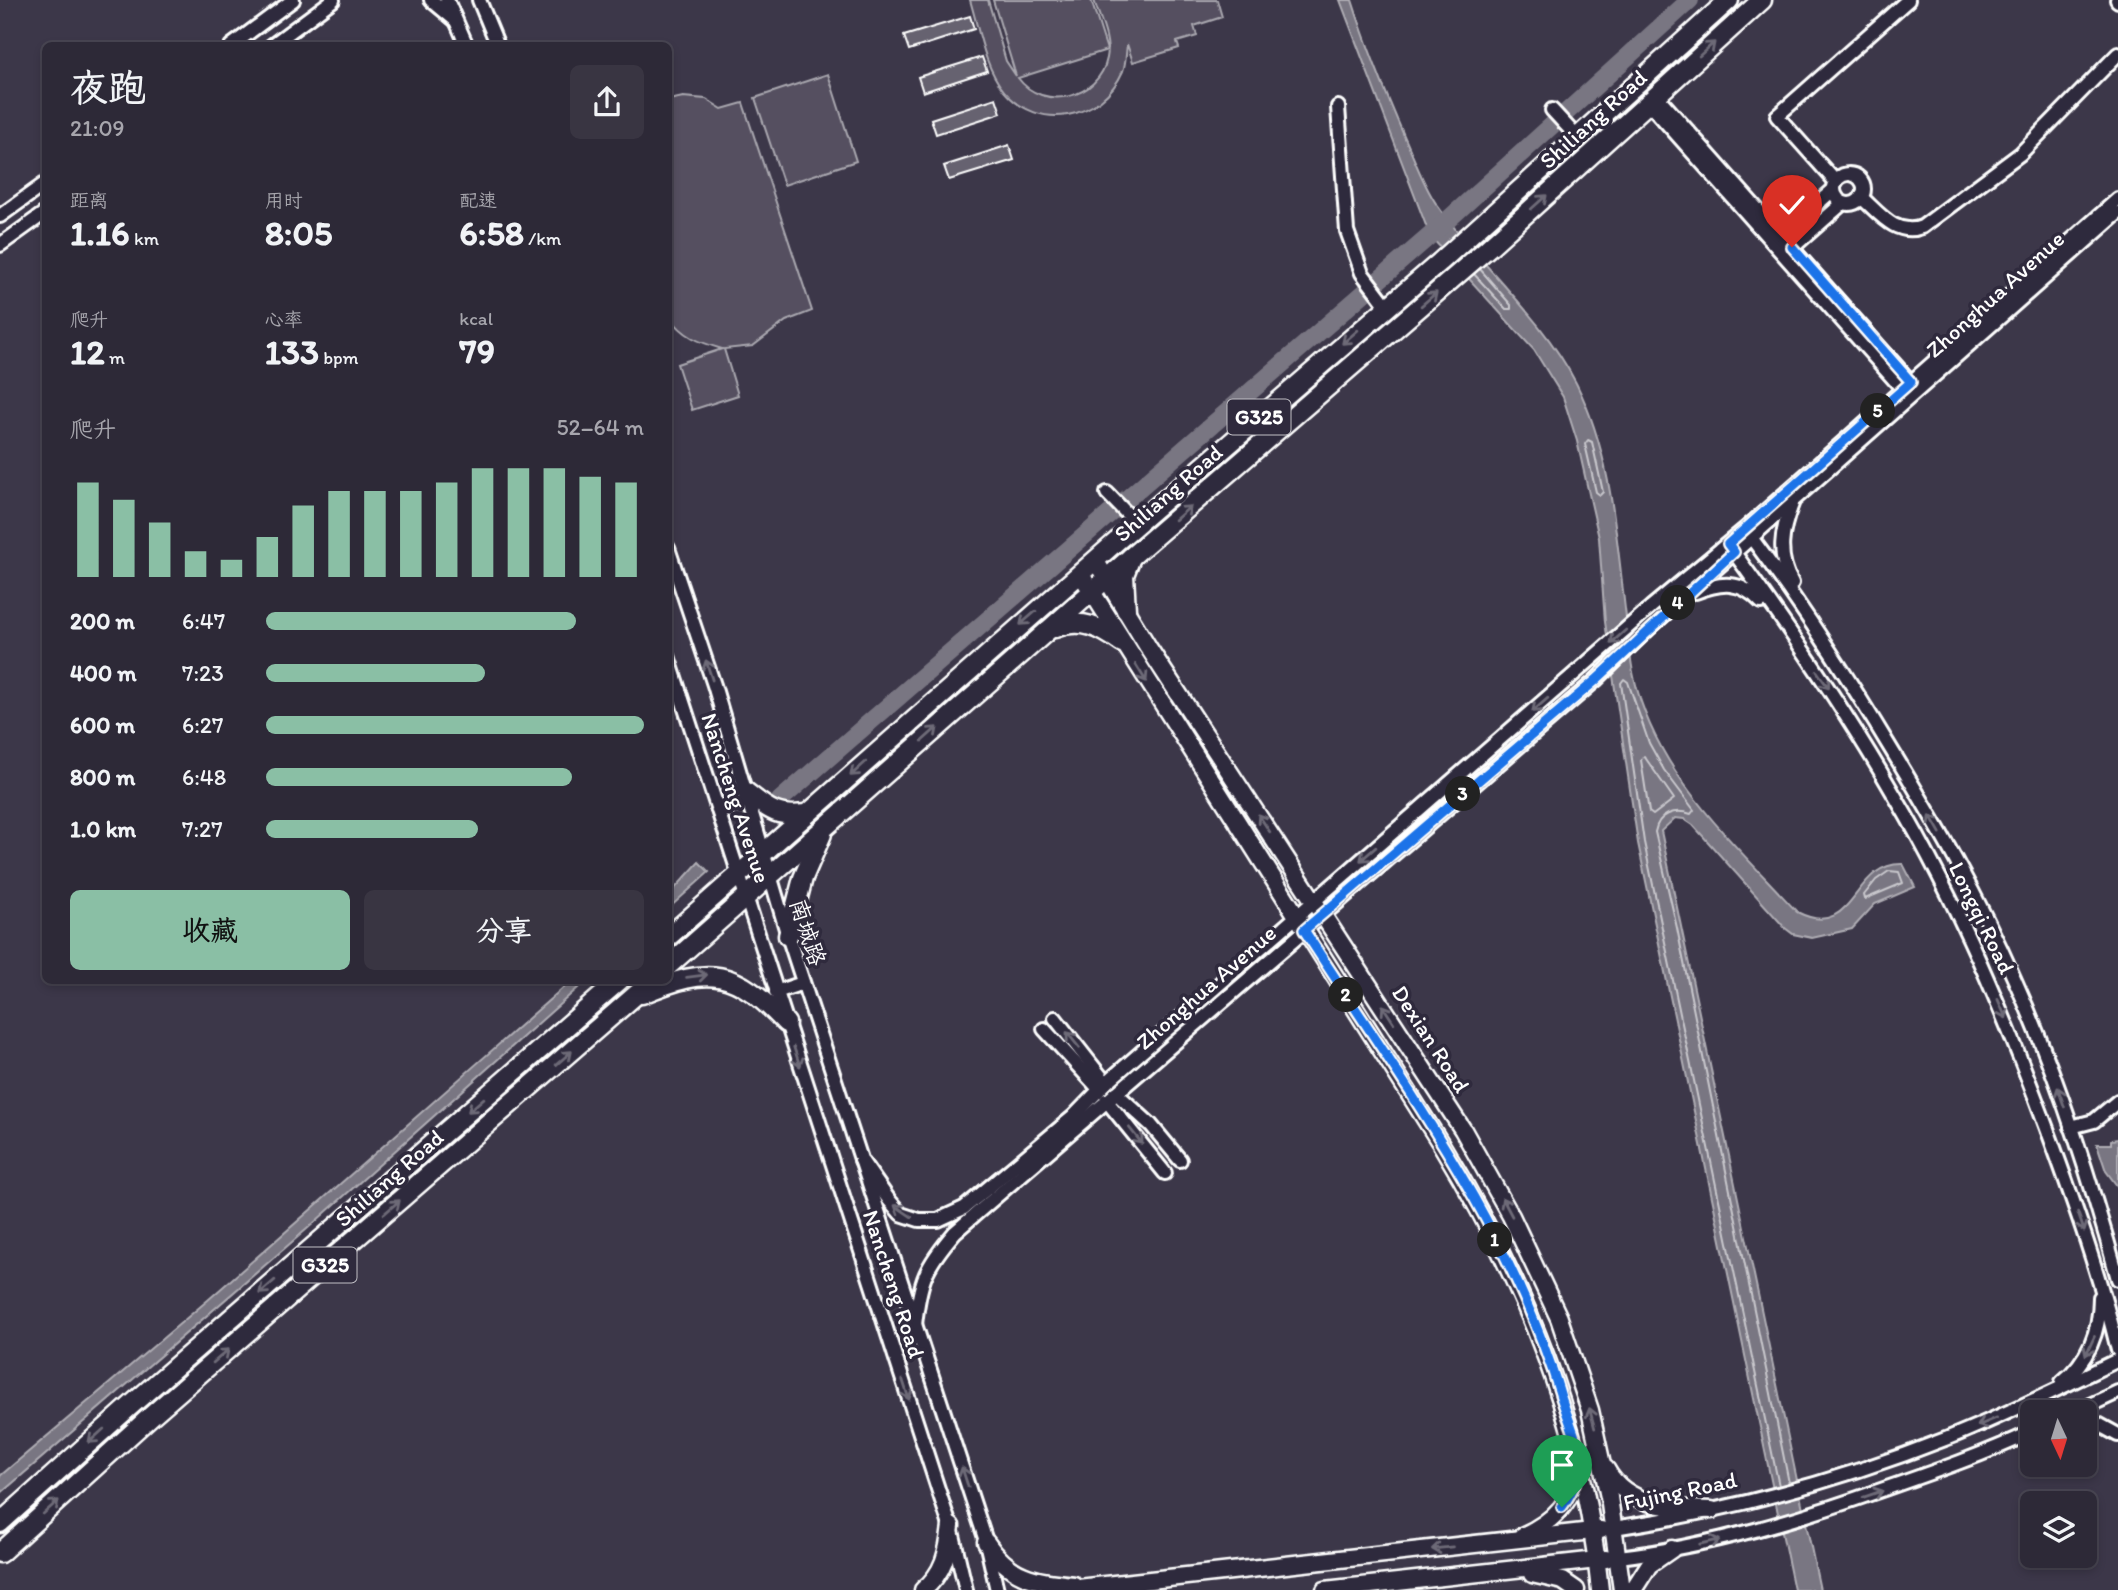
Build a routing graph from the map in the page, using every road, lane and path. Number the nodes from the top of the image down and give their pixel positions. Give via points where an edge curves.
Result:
1 (293, 0) edge
2 (334, 0) edge
3 (431, 0) edge
4 (447, 0) edge
5 (1730, 0) edge
6 (1762, 0) edge
7 (1907, 0) edge
8 (481, 3) edge
9 (456, 21) junction
10 (236, 42) edge
11 (276, 42) edge
12 (465, 42) edge
13 (496, 42) edge
14 (2118, 54) edge
15 (1652, 98) junction
16 (1338, 107) dead end
17 (1552, 110) dead end
18 (1574, 134) junction
19 (42, 186) edge
20 (1834, 186) junction
21 (1861, 197) junction
22 (2118, 199) edge
23 (1843, 203) junction
24 (2118, 214) edge
25 (42, 215) edge
26 (0, 216) edge
27 (1782, 235) junction
28 (0, 245) edge
29 (1792, 247) junction
30 (1384, 302) junction
31 (1911, 390) junction
32 (1107, 494) dead end
33 (1793, 501) junction
34 (1133, 520) junction
35 (1748, 533) junction
36 (1731, 548) junction
37 (1131, 557) junction
38 (672, 560) edge
39 (1095, 560) junction
40 (1080, 573) junction
41 (1108, 578) junction
42 (1092, 592) junction
43 (1685, 596) junction
44 (1126, 610) junction
45 (1048, 630) junction
46 (1822, 639) junction
47 (1122, 643) junction
48 (1800, 647) junction
49 (672, 668) edge
50 (746, 796) junction
51 (718, 810) junction
52 (806, 814) junction
53 (824, 828) junction
54 (762, 853) junction
55 (738, 874) junction
56 (769, 877) junction
57 (746, 898) junction
58 (1319, 908) junction
59 (1300, 923) junction
60 (672, 933) edge
61 (788, 936) junction
62 (1263, 946) junction
63 (1272, 958) junction
64 (672, 963) edge
65 (672, 981) edge
66 (803, 983) junction
67 (615, 984) edge
68 (649, 984) edge
69 (665, 984) edge
70 (776, 992) junction
71 (633, 998) junction
72 (1055, 1018) dead end
73 (786, 1023) junction
74 (1044, 1029) dead end
75 (1102, 1086) junction
76 (1111, 1097) junction
77 (2118, 1101) edge
78 (2071, 1127) junction
79 (861, 1160) junction
80 (1180, 1160) dead end
81 (1165, 1173) dead end
82 (968, 1212) junction
83 (2118, 1279) edge
84 (2100, 1283) junction
85 (915, 1325) junction
86 (2118, 1350) edge
87 (2118, 1360) edge
88 (2118, 1392) edge
89 (2048, 1393) junction
90 (2097, 1402) edge
91 (2097, 1424) edge
92 (2118, 1435) edge
93 (2020, 1437) edge
94 (1579, 1458) junction
95 (1602, 1460) junction
96 (1713, 1510) junction
97 (0, 1523) edge
98 (951, 1527) junction
99 (1614, 1528) junction
100 (1593, 1531) junction
101 (1510, 1541) junction
102 (986, 1542) junction
103 (1672, 1549) junction
104 (0, 1553) edge
105 (1619, 1557) junction
106 (1597, 1560) junction
107 (1512, 1570) junction
108 (1094, 1586) junction
109 (923, 1590) edge
110 (966, 1590) edge
111 (997, 1590) edge
112 (1060, 1590) edge
113 (1325, 1590) edge
114 (1576, 1590) edge
115 (1600, 1590) edge
116 (1622, 1590) edge
117 (1633, 1590) edge

1 - 10 street
2 - 11 street
3 - 9 street
4 - 9 street
5 - 18 highway, Shiliang Road / G325
15 -> 6 highway, Shiliang Road / G325
7 - 20 street via 1777,116
8 - 13 street
9 - 12 street
14 - 21 street via 2020,154 1922,227 1909,232 1898,228
15 - 27 street
15 - 31 street
37 -> 15 highway, Shiliang Road / G325 via 1488,248
16 - 30 street via 1347,231 1362,273
17 - 18 street
18 - 30 highway, Shiliang Road / G325 via 1440,262
19 - 26 street
20 - 21 street via 1849,173 1864,186
20 - 23 street via 1836,198
20 - 27 street
21 - 23 street via 1852,204
22 - 31 street, Zhonghua Avenue
23 - 29 street
24 - 31 street, Zhonghua Avenue
25 - 28 street
27 - 29 street
29 - 31 street
30 -> 34 highway, Shiliang Road / G325
31 - 33 street, Zhonghua Avenue
31 - 35 street, Zhonghua Avenue
32 - 34 street
33 - 35 street, Zhonghua Avenue
33 - 46 street via 1782,532 1783,565
34 - 39 highway, Shiliang Road / G325
35 - 36 street, Zhonghua Avenue
35 - 46 street, Longqi Road
36 - 43 street, Zhonghua Avenue
36 - 48 street, Longqi Road
36 -> 58 street, Zhonghua Avenue via 1648,610
37 - 41 highway, Shiliang Road / G325
37 - 44 highway via 1124,575
50 -> 38 street, 南城路
39 - 40 highway, Shiliang Road / G325
39 - 41 main road, Dexian Road
40 - 42 main road, Dexian Road
40 -> 52 highway, Shiliang Road / G325
41 - 42 highway, Shiliang Road / G325
41 - 44 main road, Dexian Road
42 - 45 highway, Shiliang Road / G325
42 - 47 main road, Dexian Road
43 - 48 street via 1720,584 1741,586 1751,591
43 - 58 street, Zhonghua Avenue via 1596,680
58 -> 44 main road, Dexian Road
45 - 47 highway via 1067,624 1091,625
53 -> 45 highway, Shiliang Road / G325
78 -> 46 street, Longqi Road via 2030,1015 1983,911
47 -> 59 main road, Dexian Road
48 -> 84 street, Longqi Road via 1898,800 1978,955 2022,1059
49 - 51 street, Nancheng Avenue
50 - 51 street
50 - 52 highway via 786,817
50 - 54 street, 南城路
51 - 55 street, Nancheng Avenue
52 - 54 highway, Shiliang Road / G325
53 - 56 highway, Shiliang Road / G325
53 - 61 highway via 803,878
54 - 55 highway, Shiliang Road / G325
54 - 56 street, 南城路
55 - 57 street, Nancheng Avenue
55 - 60 highway, Shiliang Road / G325
56 - 57 highway, Shiliang Road / G325
56 - 61 street, 南城路
57 - 64 highway, Shiliang Road / G325
57 - 70 street, Nancheng Avenue
58 - 59 street
95 -> 58 main road, Dexian Road via 1570,1348 1511,1216 1463,1130
59 - 62 street, Zhonghua Avenue
59 - 63 street, Zhonghua Avenue
59 - 94 main road, Dexian Road via 1484,1218 1537,1327
61 - 66 street, 南城路
62 - 63 street
62 - 75 street, Zhonghua Avenue
63 - 76 street, Zhonghua Avenue
65 -> 73 highway via 710,975 753,992
66 - 70 street
66 - 79 street, 南城路
67 -> 97 highway, Shiliang Road / G325
68 - 71 highway, Shiliang Road / G325
71 -> 69 highway
70 - 73 street, Nancheng Road
104 -> 71 highway, Shiliang Road / G325
75 -> 72 street
73 -> 98 street, Nancheng Road
74 - 75 street
75 - 82 street, Zhonghua Avenue
76 - 80 street via 1151,1125
76 -> 81 street
76 - 82 street, Zhonghua Avenue
77 - 78 street via 2094,1121
78 - 83 street, Longqi Road
82 -> 79 street, Zhonghua Avenue via 938,1220 901,1214
79 - 85 street, 南城路
82 - 85 street, Zhonghua Avenue via 922,1278
84 - 86 street, Longqi Road
84 -> 89 street via 2094,1339 2079,1366
102 -> 85 street, Nancheng Road
87 - 89 street, Fujing Road
88 - 90 street
89 -> 96 street, Fujing Road via 1946,1439 1801,1487
91 - 92 street
103 -> 93 street via 1808,1516
94 - 100 main road, Dexian Road
94 - 101 main road via 1576,1483 1552,1519
95 - 96 main road via 1610,1476 1644,1501
95 - 99 main road, Dexian Road
96 - 99 street, Fujing Road
98 - 109 main road via 947,1555 933,1582
98 - 110 street, Nancheng Road
99 - 100 main road, Fujing Road
99 - 105 main road, Dexian Road
100 - 101 main road, Fujing Road
100 - 106 main road, Dexian Road
101 -> 108 main road, Fujing Road
102 - 108 main road via 1006,1565 1029,1579
102 - 111 street, Nancheng Road
103 - 105 street
103 - 117 main road via 1649,1565
105 - 106 main road
105 - 116 main road, Dexian Road
106 - 107 main road
106 - 115 main road, Dexian Road
107 - 113 main road
107 - 114 main road via 1548,1576
108 - 112 main road, Fujing Road

